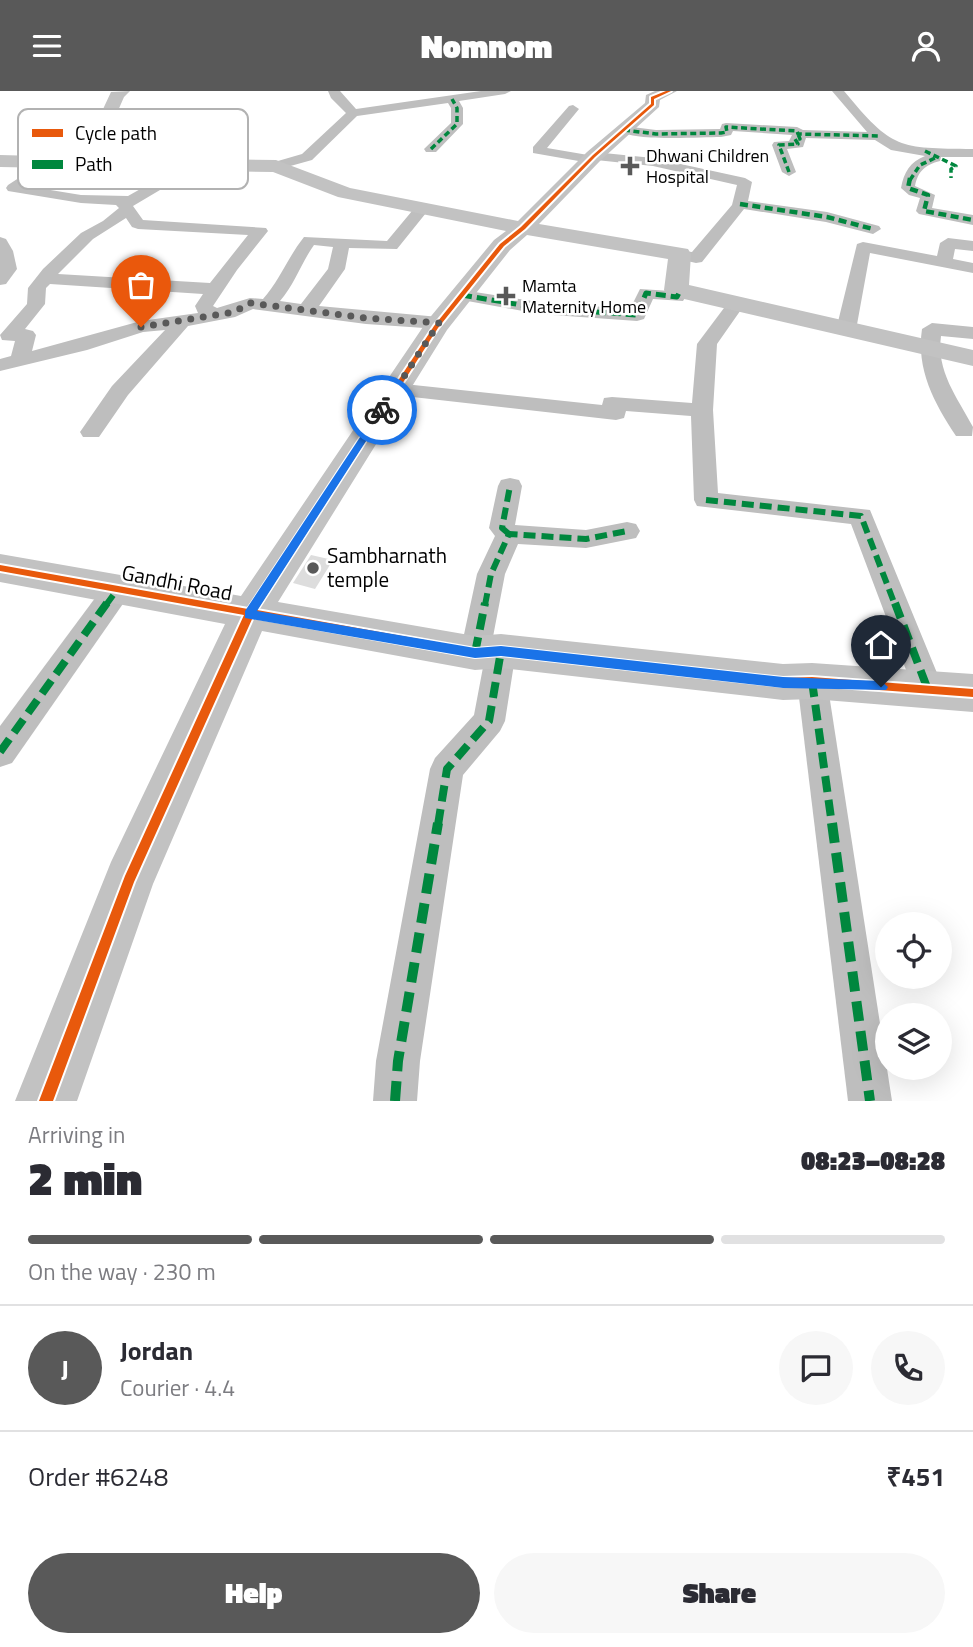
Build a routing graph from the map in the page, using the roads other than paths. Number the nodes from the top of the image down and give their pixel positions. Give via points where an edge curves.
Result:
1 (122, 91) edge
2 (334, 91) edge
3 (505, 91) edge
4 (669, 91) edge
5 (838, 91) edge
6 (468, 93) edge
7 (452, 99) junction
8 (110, 109) edge
9 (573, 109) dead end
10 (353, 113) junction
11 (624, 130) junction
12 (798, 134) junction
13 (880, 136) junction
14 (431, 149) dead end
15 (973, 153) edge
16 (930, 155) junction
17 (592, 157) junction
18 (0, 161) edge
19 (18, 161) edge
20 (248, 166) edge
21 (276, 166) junction
22 (789, 172) dead end
23 (951, 177) dead end
24 (18, 184) edge
25 (13, 188) junction
26 (18, 189) edge
27 (19, 189) edge
28 (152, 189) edge
29 (0, 198) edge
30 (740, 204) junction
31 (128, 205) junction
32 (422, 208) junction
33 (973, 220) edge
34 (523, 228) junction
35 (873, 229) dead end
36 (0, 242) edge
37 (340, 242) junction
38 (973, 246) edge
39 (680, 254) junction
40 (944, 263) junction
41 (973, 268) edge
42 (45, 278) junction
43 (0, 280) edge
44 (216, 289) junction
45 (680, 291) junction
46 (462, 295) junction
47 (736, 304) junction
48 (268, 305) junction
49 (306, 310) junction
50 (214, 315) junction
51 (182, 322) junction
52 (439, 323) junction
53 (846, 330) junction
54 (973, 333) edge
55 (928, 348) junction
56 (20, 358) junction
57 (973, 358) edge
58 (0, 365) edge
59 (395, 390) junction
60 (702, 410) junction
61 (964, 431) dead end
62 (91, 432) dead end
63 (510, 486) dead end
64 (627, 531) dead end
65 (509, 534) junction
66 (0, 568) edge
67 (117, 590) junction
68 (249, 615) junction
69 (488, 652) junction
70 (811, 681) junction
71 (928, 690) junction
72 (973, 693) edge
73 (0, 752) edge
74 (46, 1101) edge
75 (395, 1101) edge
76 (870, 1101) edge

1 - 8 street
2 - 10 street
3 - 6 street
4 - 11 street via 652,98 653,104
5 - 13 street
6 - 7 street
7 - 10 street
7 - 14 street via 457,124
9 - 17 street via 538,150
10 - 21 street via 307,157
11 - 12 street via 721,133 727,132 726,127
11 - 17 street
12 - 13 street
12 - 22 street via 797,144 779,145
13 - 16 street via 888,143
15 - 16 street
16 - 23 street via 956,166
16 - 33 street via 915,166 908,188 928,195 925,211
17 - 30 street via 629,158 745,182
17 - 34 street
18 - 19 street
20 - 21 street
21 - 32 street via 345,193
24 - 25 street
25 - 26 street
25 - 29 street
27 - 31 street
28 - 31 street
30 - 35 street
30 - 39 street via 696,258
31 - 42 street
31 - 44 street via 138,224 260,231
32 - 34 street
32 - 37 street via 391,246
34 - 39 street
34 - 46 street via 502,245
36 - 43 street via 8,268
37 - 48 street via 310,240
37 - 49 street via 340,263
38 - 40 street via 948,243
39 - 45 street via 676,290
40 - 41 street
40 - 53 street via 863,247
42 - 44 street
42 - 56 street via 37,288 36,304 9,336 26,335
44 - 50 street via 204,306
45 - 46 street via 677,297 646,293 637,315 539,308
45 - 47 street
46 - 52 street
47 - 53 street
47 - 60 street via 707,344
48 - 49 street
48 - 50 street via 250,303
49 - 52 street
50 - 51 street
51 - 56 street via 141,327
51 - 62 street via 120,391
52 - 59 street
53 - 55 street
54 - 55 street via 932,329
55 - 57 street
55 - 61 street via 936,384
56 - 58 street
59 - 60 street via 616,413 612,403
59 - 68 street
60 - 71 street via 706,500 861,516
63 - 65 street via 502,528
64 - 65 street via 586,539
65 - 69 street via 491,574
66 - 67 street, Gandhi Road
67 - 68 street, Gandhi Road
67 - 73 street
68 - 69 street, Gandhi Road
68 - 74 street via 130,880
69 - 70 street, Gandhi Road
69 - 75 street via 489,721 447,769
70 - 71 street, Gandhi Road
70 - 76 street
71 - 72 street, Gandhi Road

